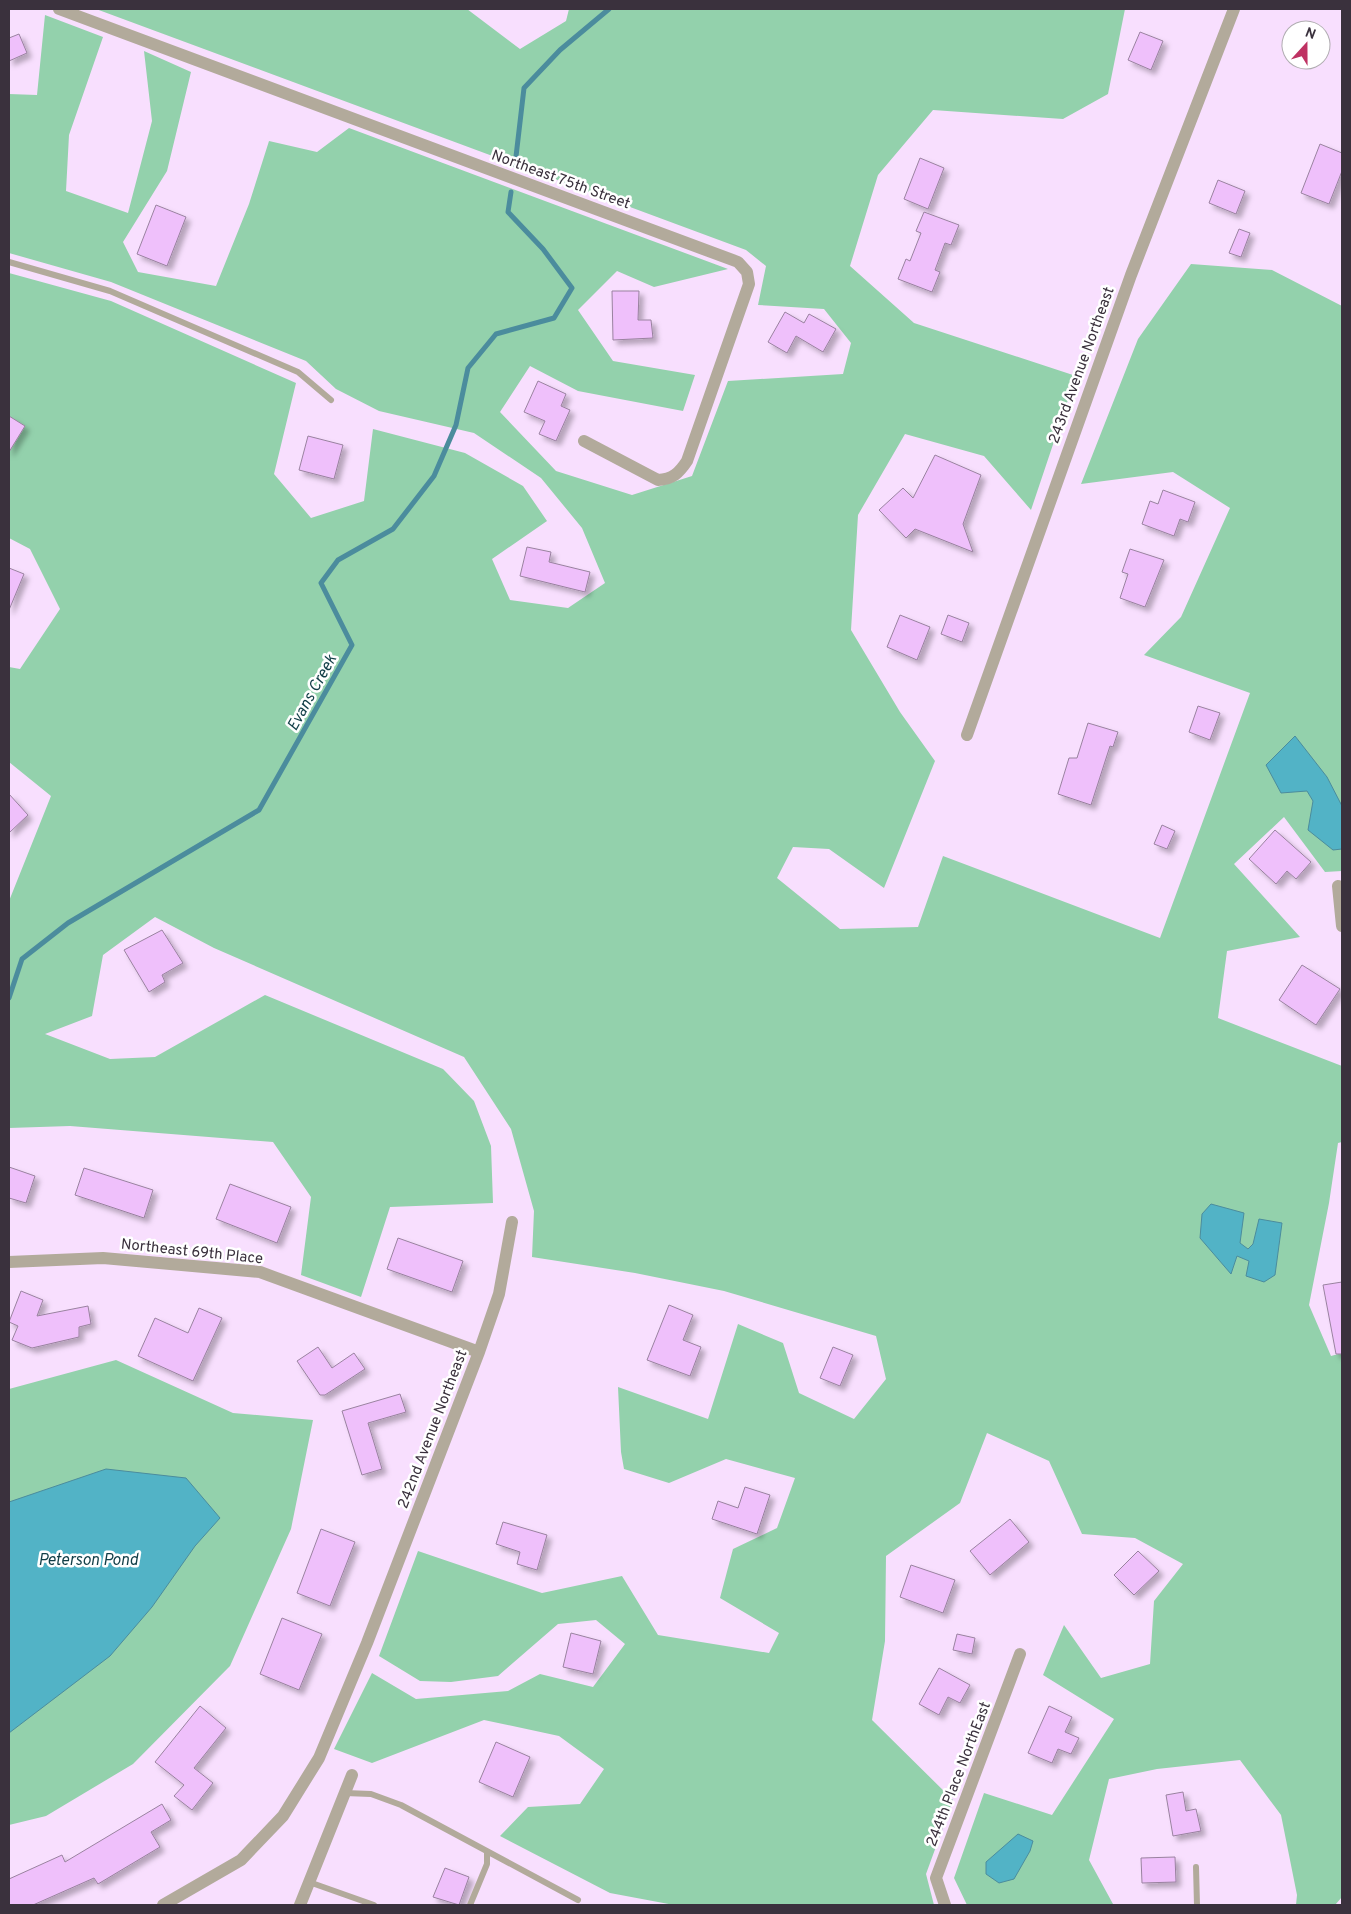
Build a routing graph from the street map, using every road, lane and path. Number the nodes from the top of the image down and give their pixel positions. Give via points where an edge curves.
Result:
1 (59, 9) edge
2 (1234, 9) edge
3 (9, 262) edge
4 (331, 400) dead end
5 (584, 441) dead end
6 (967, 735) dead end
7 (1338, 886) dead end
8 (1342, 926) edge
9 (512, 1222) dead end
10 (9, 1262) edge
11 (479, 1352) junction
12 (1020, 1654) dead end
13 (352, 1775) dead end
14 (346, 1792) junction
15 (487, 1852) junction
16 (1196, 1867) dead end
17 (309, 1882) junction
18 (578, 1900) dead end
19 (163, 1905) edge
20 (300, 1905) edge
21 (374, 1905) edge
22 (470, 1905) edge
23 (945, 1905) edge
24 (1197, 1905) edge

1 - 5 street, Northeast 75th Street via 738,262 748,272 749,284 687,461 679,473 669,479 658,480
2 - 6 street, 243rd Avenue Northeast via 1131,275
3 - 4 lane via 119,295 298,372
7 - 8 street
9 - 11 street, 242nd Avenue Northeast via 499,1294
10 - 11 street, Northeast 69th Place via 103,1258 260,1272
11 - 19 street, 242nd Avenue Northeast via 319,1758 283,1816 241,1860
12 - 23 street, 244th Place NorthEast via 936,1878
13 - 14 street
14 - 15 lane via 371,1794 401,1805
14 - 17 street
15 - 18 lane
15 - 22 lane via 487,1864
16 - 24 lane
17 - 20 street
17 - 21 lane

